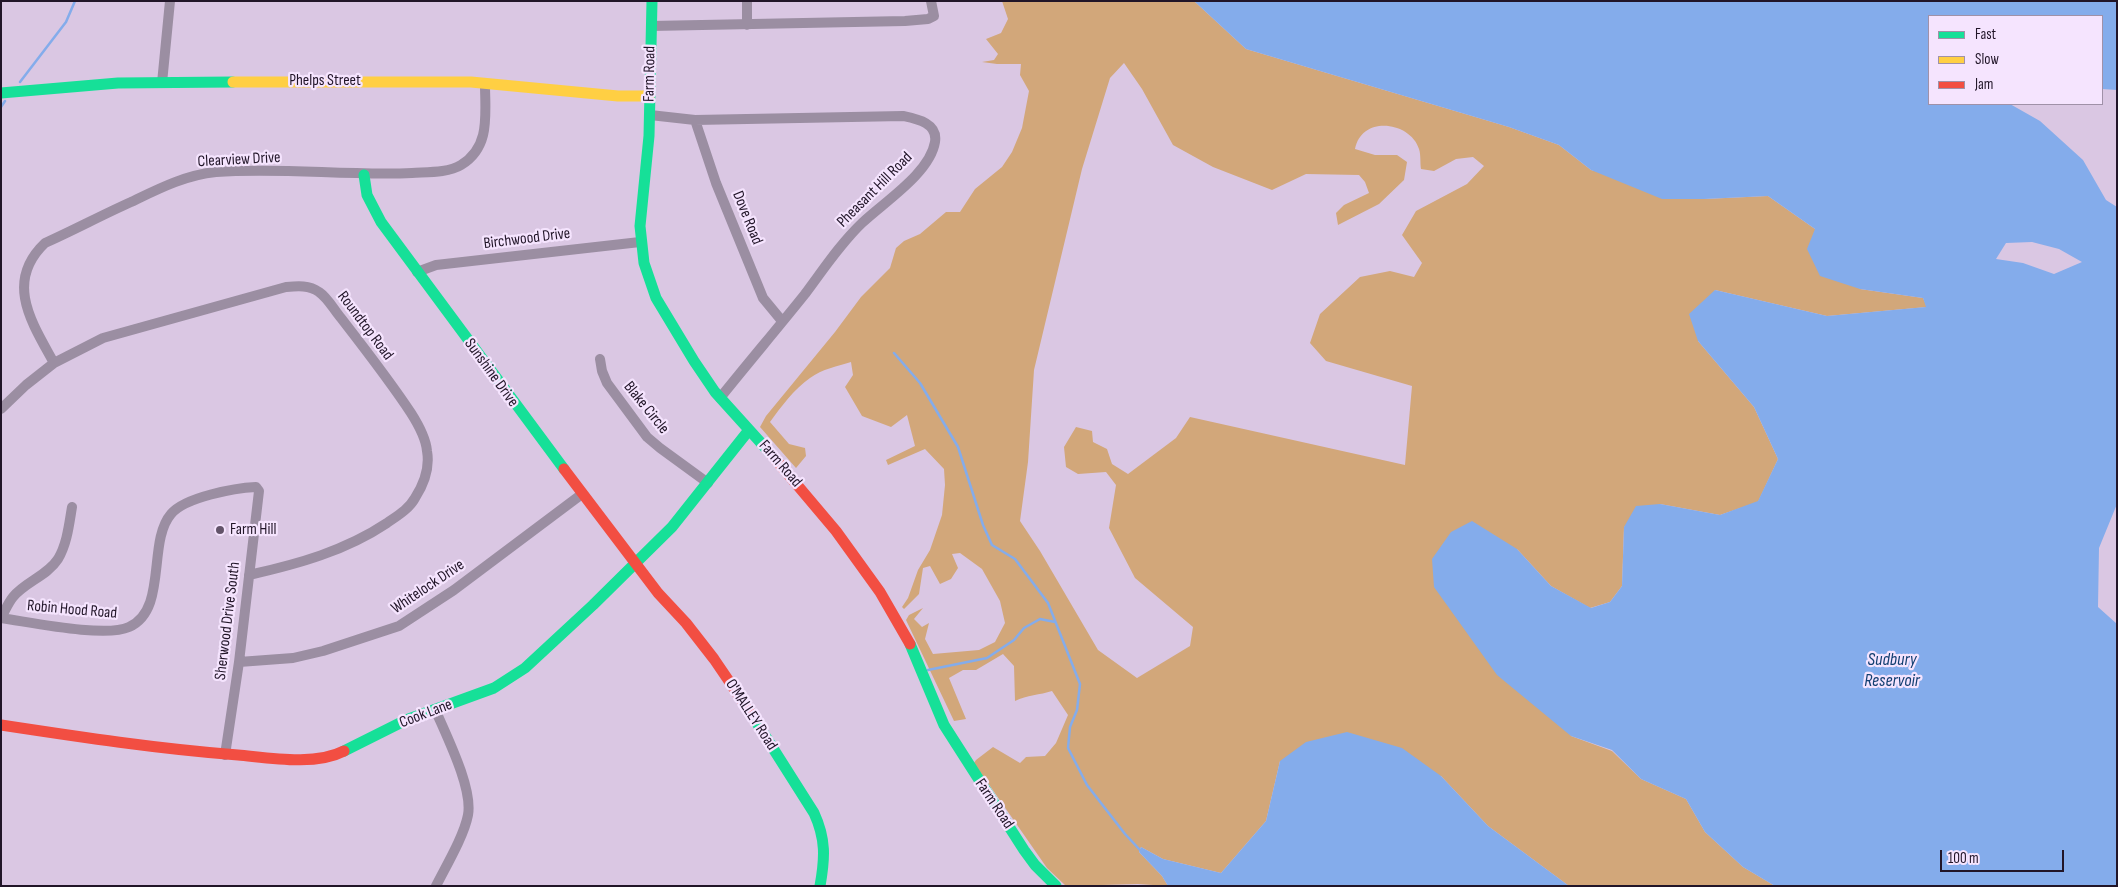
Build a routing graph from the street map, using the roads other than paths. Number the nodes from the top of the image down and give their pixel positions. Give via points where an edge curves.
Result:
1 (170, 1) edge
2 (652, 1) edge
3 (747, 1) edge
4 (931, 1) edge
5 (747, 25) junction
6 (651, 26) junction
7 (162, 83) junction
8 (485, 84) junction
9 (1, 93) edge
10 (649, 96) junction
11 (650, 115) junction
12 (695, 120) junction
13 (364, 174) junction
14 (640, 242) junction
15 (417, 272) junction
16 (782, 321) junction
17 (600, 359) dead end
18 (54, 364) junction
19 (720, 398) junction
20 (1, 409) edge
21 (749, 430) junction
22 (708, 483) junction
23 (259, 491) joint
24 (582, 494) junction
25 (72, 507) dead end
26 (634, 563) junction
27 (249, 575) junction
28 (1, 618) edge
29 (239, 662) junction
30 (435, 709) junction
31 (1, 725) edge
32 (225, 754) junction
33 (436, 886) edge
34 (820, 886) edge
35 (1056, 886) edge

1 - 7 street
2 - 6 street, Farm Road
3 - 5 street
4 - 5 street via 934,16 928,19
5 - 6 street
6 - 10 street, Farm Road
7 - 8 street, Phelps Street via 341,81
7 - 9 street, Phelps Street
8 - 10 street, Phelps Street
8 - 13 street, Clearview Drive via 482,141 473,156 459,167 437,172
10 - 11 street, Farm Road
11 - 12 street, Pheasant Hill Road
11 - 14 street, Farm Road
12 - 16 street, Dove Road via 716,183 763,298
12 - 16 street, Pheasant Hill Road via 904,116 922,120 931,126 935,140 922,167 862,223
13 - 15 street, Sunshine Drive via 370,205
13 - 18 street, Clearview Drive via 215,172 193,176 166,185 46,243 33,255 23,287 28,310
14 - 15 street, Birchwood Drive via 435,265
14 - 19 street, Farm Road via 656,298
15 - 24 street, Sunshine Drive
16 - 19 street, Pheasant Hill Road
17 - 22 street, Blake Circle via 607,383 647,437
18 - 20 street, Roundtop Road
18 - 27 street, Roundtop Road via 103,338 250,296 286,287 308,286 320,292 411,413 427,450 427,468 414,501 372,533 310,560
19 - 21 street, Farm Road
21 - 22 street, Cook Lane
21 - 35 street, Farm Road via 836,531 880,592 908,640 944,725 1024,850
22 - 26 street, Cook Lane via 672,527
23 - 27 street, Sherwood Drive South
23 - 28 street, Robin Hood Road via 256,487 237,488 190,502 172,512 164,524 150,603 142,617 130,627 116,631 87,629
24 - 26 street, Sunshine Drive
24 - 29 street, Whitelock Drive via 454,590 399,626 293,658
25 - 28 street via 68,531 57,561 13,596
26 - 30 street, Cook Lane via 580,618 510,679
26 - 34 street, O'MALLEY Road via 714,659 814,813 825,850
27 - 29 street, Sherwood Drive South
29 - 32 street, Sherwood Drive South
30 - 32 street, Cook Lane via 406,720 349,750 322,758 285,759
30 - 33 street via 458,763 469,804 466,824
31 - 32 street, Cook Lane via 156,748

